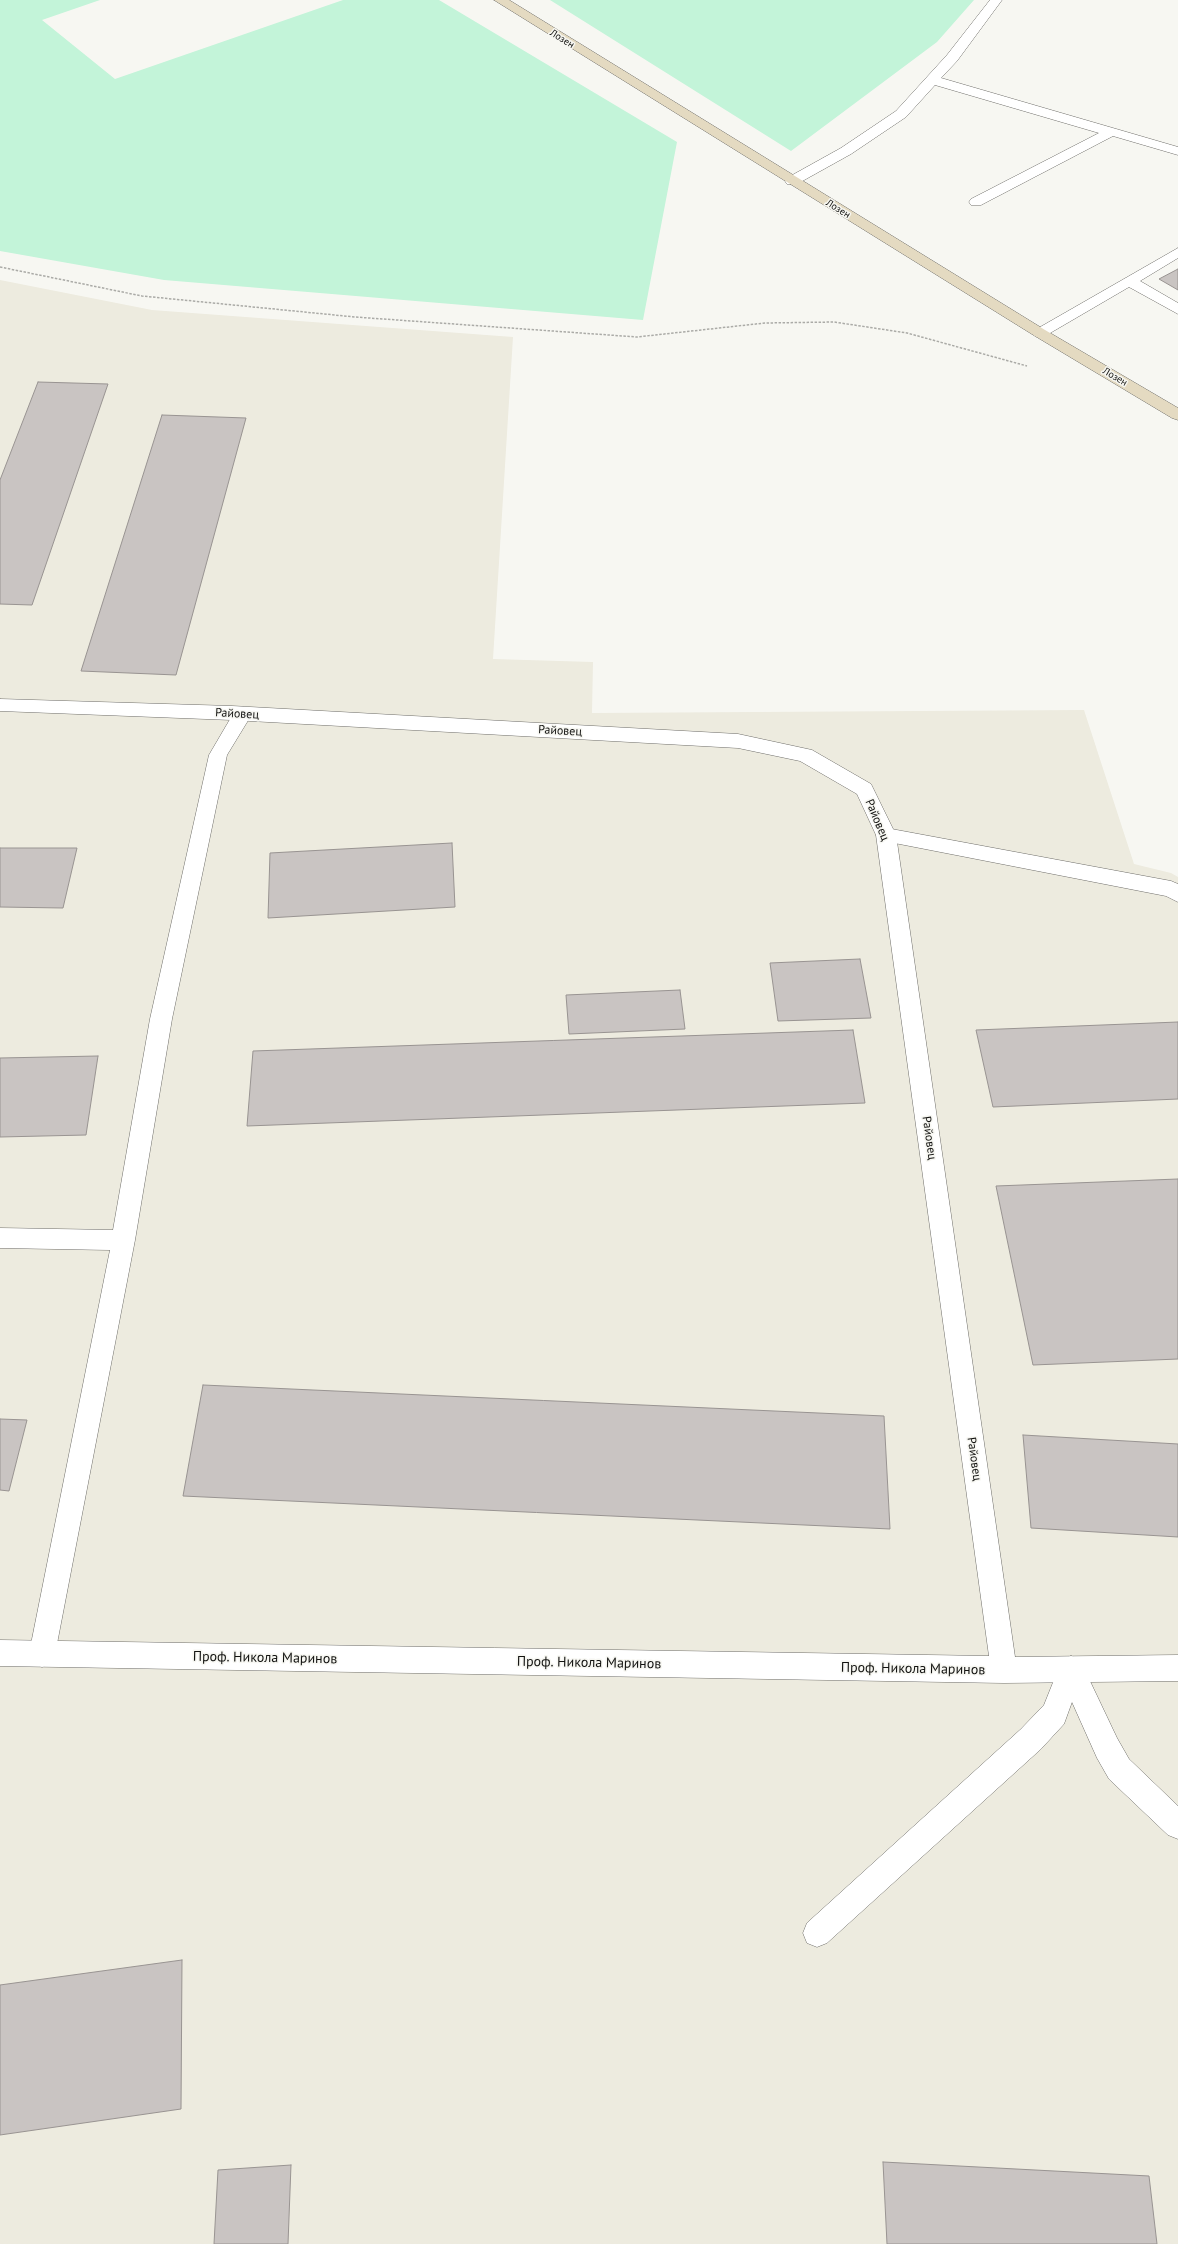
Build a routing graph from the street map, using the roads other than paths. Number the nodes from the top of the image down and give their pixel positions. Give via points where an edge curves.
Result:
1 (500, 0) edge
2 (996, 0) edge
3 (932, 80) junction
4 (1111, 132) junction
5 (1178, 151) edge
6 (792, 181) junction
7 (976, 202) dead end
8 (1178, 252) edge
9 (1130, 281) junction
10 (1178, 309) edge
11 (1040, 333) junction
12 (1178, 415) edge
13 (0, 705) edge
14 (243, 714) junction
15 (886, 835) junction
16 (1178, 894) edge
17 (0, 1238) edge
18 (122, 1240) junction
19 (0, 1653) edge
20 (42, 1654) junction
21 (1178, 1668) edge
22 (1071, 1669) junction
23 (1004, 1670) junction
24 (1178, 1825) edge
25 (817, 1933) dead end

1 - 6 street, Лозен
2 - 3 street
3 - 4 street
3 - 6 street via 901,114 846,151
4 - 5 street
4 - 7 street
6 - 11 street, Лозен
8 - 9 street
9 - 10 street
9 - 11 street
11 - 12 street, Лозен
13 - 14 street, Райовец
14 - 15 street, Райовец via 738,741 805,755 864,789
14 - 18 street via 218,755 161,1019
15 - 16 street via 1171,889
15 - 23 street, Райовец
17 - 18 street
18 - 20 street
19 - 20 street, Проф. Никола Маринов
20 - 23 street, Проф. Никола Маринов
21 - 22 street, Проф. Никола Маринов
22 - 23 street, Проф. Никола Маринов
22 - 24 street via 1119,1769
22 - 25 street via 1054,1714 1031,1740

